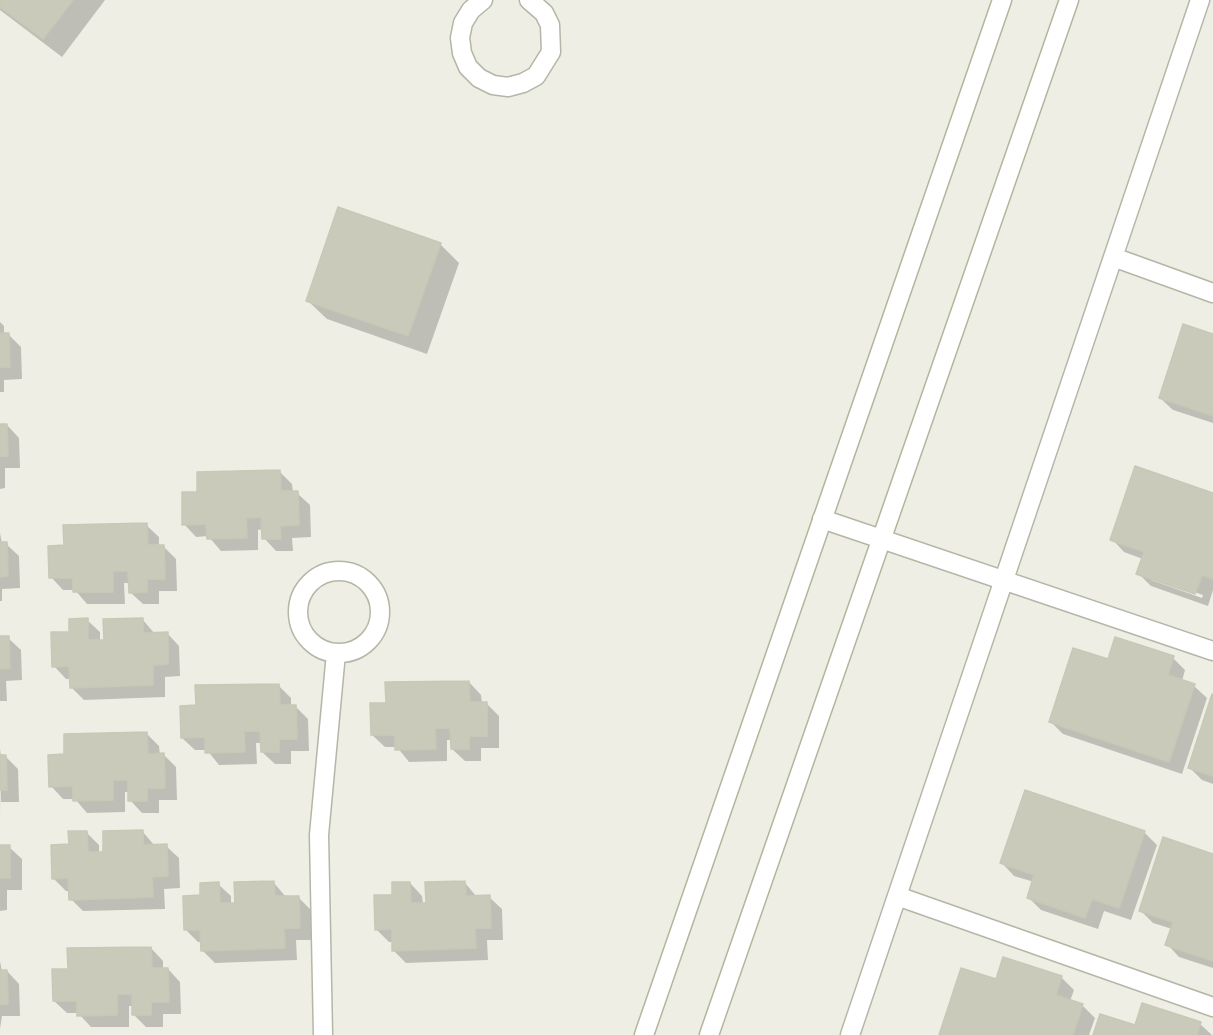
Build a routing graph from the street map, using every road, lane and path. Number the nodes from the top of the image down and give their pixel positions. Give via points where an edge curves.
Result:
1 (483, 0) edge
2 (1002, 0) edge
3 (1069, 0) edge
4 (1200, 0) edge
5 (533, 1) edge
6 (1113, 257) junction
7 (1213, 292) edge
8 (822, 519) junction
9 (882, 539) junction
10 (1004, 581) junction
11 (1213, 651) edge
12 (336, 653) junction
13 (897, 896) junction
14 (1213, 1007) edge
15 (323, 1035) edge
16 (644, 1035) edge
17 (709, 1035) edge
18 (850, 1035) edge

1 - 5 street via 463,23 462,53 468,67 480,78 508,87 536,76 551,52 550,25
2 - 8 street
3 - 9 street
4 - 6 street
6 - 7 street
6 - 10 street
8 - 9 street
8 - 16 street
9 - 10 street
9 - 17 street
10 - 11 street
10 - 13 street
12 - 12 street via 360,648 376,630 380,618 380,604 366,580 339,571 315,578 303,594 298,612 305,635 314,644
12 - 15 street via 319,835
13 - 14 street
13 - 18 street

